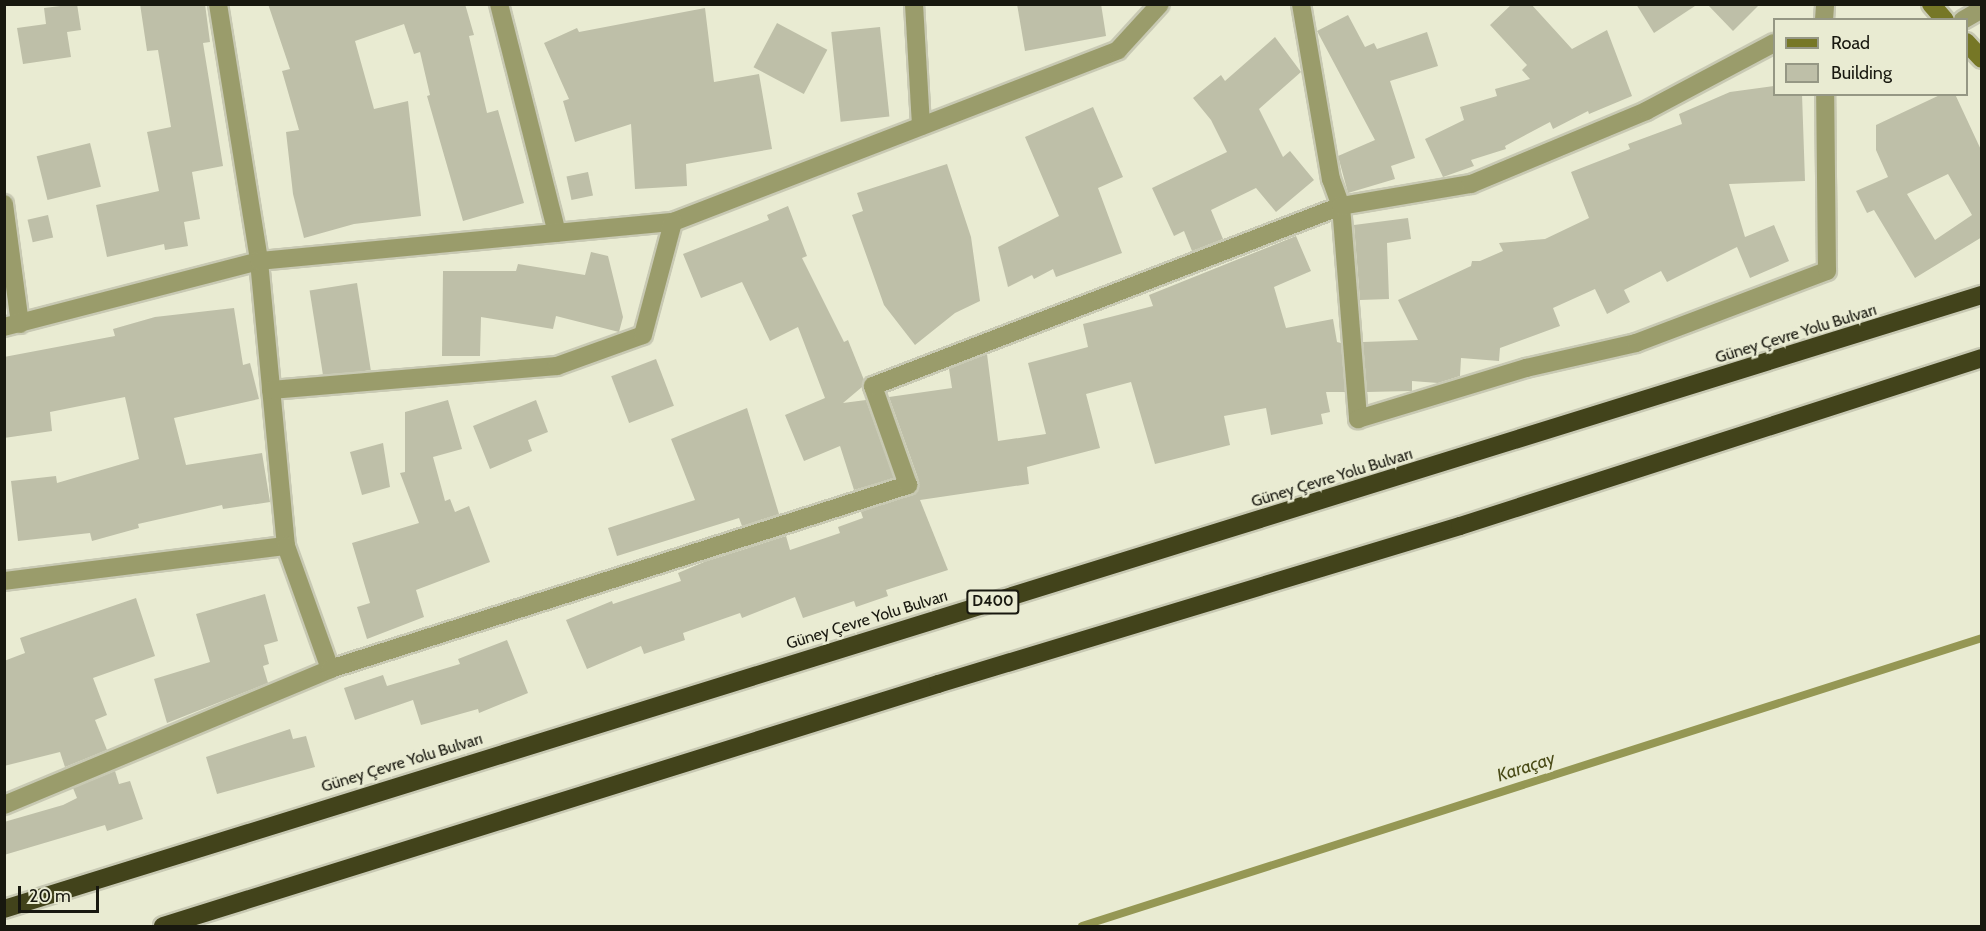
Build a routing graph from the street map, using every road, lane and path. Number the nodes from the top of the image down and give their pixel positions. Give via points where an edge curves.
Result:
1 (218, 4) edge
2 (499, 4) edge
3 (914, 4) edge
4 (1160, 4) edge
5 (1301, 4) edge
6 (1931, 4) edge
7 (1982, 9) edge
8 (1142, 13) edge
9 (1944, 18) edge
10 (1966, 18) edge
11 (1773, 44) edge
12 (1968, 44) edge
13 (1982, 59) edge
14 (1825, 96) edge
15 (921, 126) junction
16 (4, 204) edge
17 (1341, 206) junction
18 (673, 222) junction
19 (557, 233) junction
20 (259, 261) junction
21 (1982, 295) edge
22 (12, 326) edge
23 (1982, 358) edge
24 (271, 390) junction
25 (286, 546) junction
26 (4, 581) edge
27 (330, 669) junction
28 (4, 805) edge
29 (4, 909) edge
30 (163, 927) edge

1 - 20 street
2 - 19 street
3 - 15 street
4 - 8 street
5 - 17 street via 1331,179
6 - 9 street
7 - 10 street
8 - 15 street via 1118,50
11 - 17 street via 1646,111 1471,184
12 - 13 street
14 - 17 street via 1827,271 1636,343 1526,368 1358,419
15 - 18 street
16 - 22 street
17 - 27 street via 873,386 908,485
18 - 19 street
18 - 24 street via 643,335 557,366
19 - 20 street
20 - 22 street
20 - 24 street
21 - 29 highway, Güney Çevre Yolu Bulvarı / D400
23 - 30 highway via 1460,526 938,684
24 - 25 street
25 - 26 street
25 - 27 street
27 - 28 street

